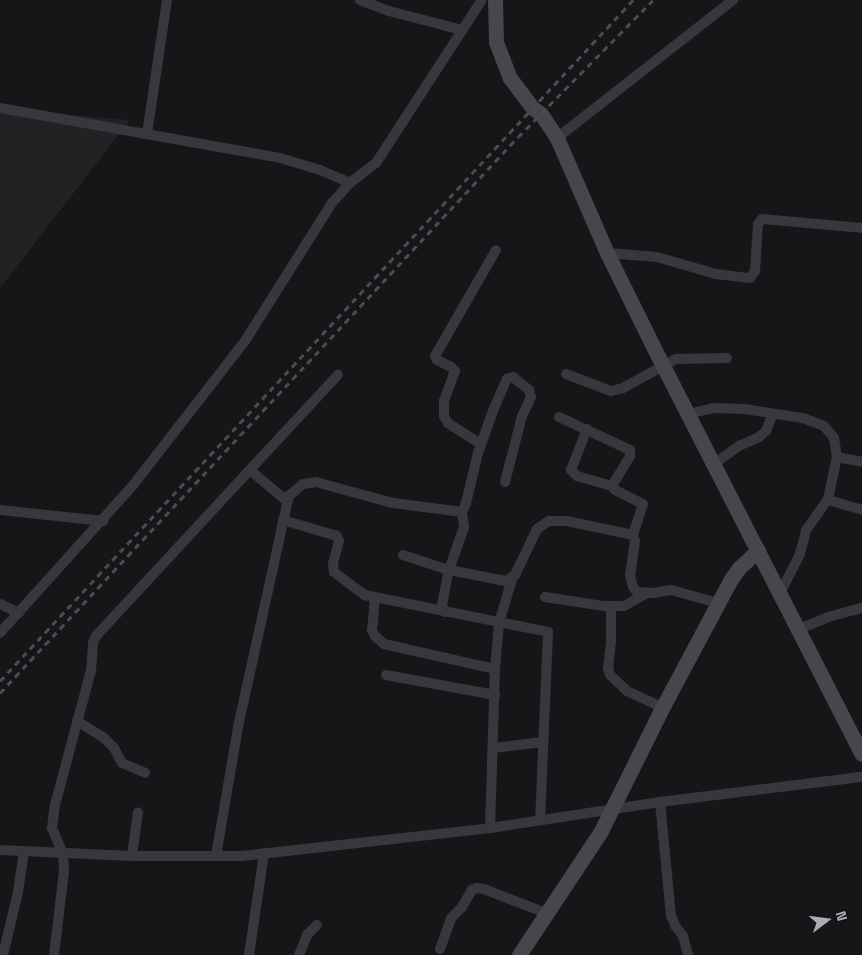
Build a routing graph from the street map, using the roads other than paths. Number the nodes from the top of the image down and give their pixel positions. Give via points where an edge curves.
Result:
1 (167, 0) edge
2 (360, 0) edge
3 (482, 0) edge
4 (495, 0) edge
5 (734, 0) edge
6 (462, 30) junction
7 (0, 108) edge
8 (147, 134) junction
9 (556, 138) junction
10 (350, 183) junction
11 (862, 228) edge
12 (496, 250) dead end
13 (607, 253) junction
14 (727, 358) dead end
15 (663, 366) junction
16 (566, 374) dead end
17 (338, 375) dead end
18 (688, 414) junction
19 (773, 414) junction
20 (558, 417) dead end
21 (586, 429) junction
22 (481, 444) junction
23 (837, 457) junction
24 (862, 462) edge
25 (714, 464) junction
26 (251, 470) junction
27 (505, 482) dead end
28 (612, 486) junction
29 (828, 500) junction
30 (287, 502) junction
31 (0, 510) edge
32 (862, 510) edge
33 (462, 512) junction
34 (283, 520) junction
35 (102, 521) junction
36 (633, 535) junction
37 (758, 550) junction
38 (403, 555) dead end
39 (450, 570) junction
40 (512, 579) junction
41 (647, 593) junction
42 (780, 593) junction
43 (375, 597) junction
44 (545, 597) dead end
45 (718, 603) junction
46 (0, 604) edge
47 (611, 606) junction
48 (862, 608) edge
49 (445, 612) junction
50 (19, 613) junction
51 (499, 623) junction
52 (799, 629) junction
53 (0, 633) edge
54 (495, 669) junction
55 (386, 675) dead end
56 (495, 695) junction
57 (663, 708) junction
58 (77, 721) junction
59 (543, 742) junction
60 (493, 748) junction
61 (862, 754) edge
62 (145, 773) dead end
63 (862, 777) edge
64 (660, 802) junction
65 (612, 810) junction
66 (138, 812) dead end
67 (540, 819) junction
68 (490, 828) junction
69 (0, 850) edge
70 (24, 851) junction
71 (264, 853) junction
72 (63, 854) junction
73 (132, 856) junction
74 (216, 856) junction
75 (546, 914) junction
76 (317, 925) dead end
77 (440, 949) dead end
78 (3, 955) edge
79 (54, 955) edge
80 (249, 955) edge
81 (299, 955) edge
82 (519, 955) edge
83 (688, 955) edge

1 - 8 street
2 - 6 street
3 - 6 street
4 - 9 street via 496,42 510,78 541,114
5 - 9 street
6 - 10 street via 376,163
7 - 8 street
8 - 10 street via 280,158
9 - 13 street
10 - 35 street via 332,203 245,341
11 - 13 street via 762,219 758,224 754,271 750,278 716,274 657,257
12 - 22 street via 436,356 437,360 455,371 444,401 444,416 448,423
13 - 15 street
14 - 15 street via 680,359
15 - 16 street via 624,388 611,391
15 - 18 street
17 - 26 street
18 - 19 street via 713,408
18 - 25 street
19 - 23 street via 815,421 824,426 834,438
19 - 25 street via 766,431
20 - 21 street
21 - 28 street via 571,470 577,476
21 - 28 street via 630,450 630,456
22 - 27 street via 507,379 513,377 529,390 531,397 522,416
22 - 33 street
23 - 24 street
23 - 29 street
25 - 37 street
26 - 30 street
26 - 58 street via 96,636
28 - 36 street via 643,504
29 - 32 street
29 - 42 street via 806,531 800,554
30 - 33 street via 303,484 316,482 393,503
30 - 34 street
31 - 35 street
33 - 39 street via 464,527
34 - 43 street via 334,533 339,541 332,563 334,572 361,593
34 - 74 street via 238,727
35 - 50 street
36 - 40 street via 568,521 549,521 532,536
36 - 41 street via 631,582 637,592
37 - 42 street
37 - 45 street via 739,568
38 - 39 street
39 - 40 street via 484,578
39 - 49 street via 442,605
40 - 51 street
41 - 45 street via 671,590
41 - 47 street via 629,604
42 - 52 street
43 - 49 street
43 - 54 street via 372,630 384,644
44 - 47 street
45 - 57 street
46 - 50 street
47 - 57 street via 610,675 627,691
48 - 52 street
49 - 51 street
50 - 53 street
51 - 54 street
51 - 59 street via 546,630 549,635
52 - 61 street
54 - 56 street
55 - 56 street
56 - 60 street
57 - 65 street
58 - 62 street via 104,738 122,763
58 - 72 street via 54,806 52,828
59 - 60 street
59 - 67 street
60 - 68 street
63 - 64 street
64 - 65 street
64 - 83 street via 671,916 683,936
65 - 67 street
65 - 75 street
66 - 73 street
67 - 68 street
68 - 71 street
69 - 70 street
70 - 72 street
70 - 78 street
71 - 74 street
71 - 80 street
72 - 73 street
72 - 79 street
73 - 74 street
75 - 77 street via 477,888 451,918
75 - 82 street
76 - 81 street via 307,935

